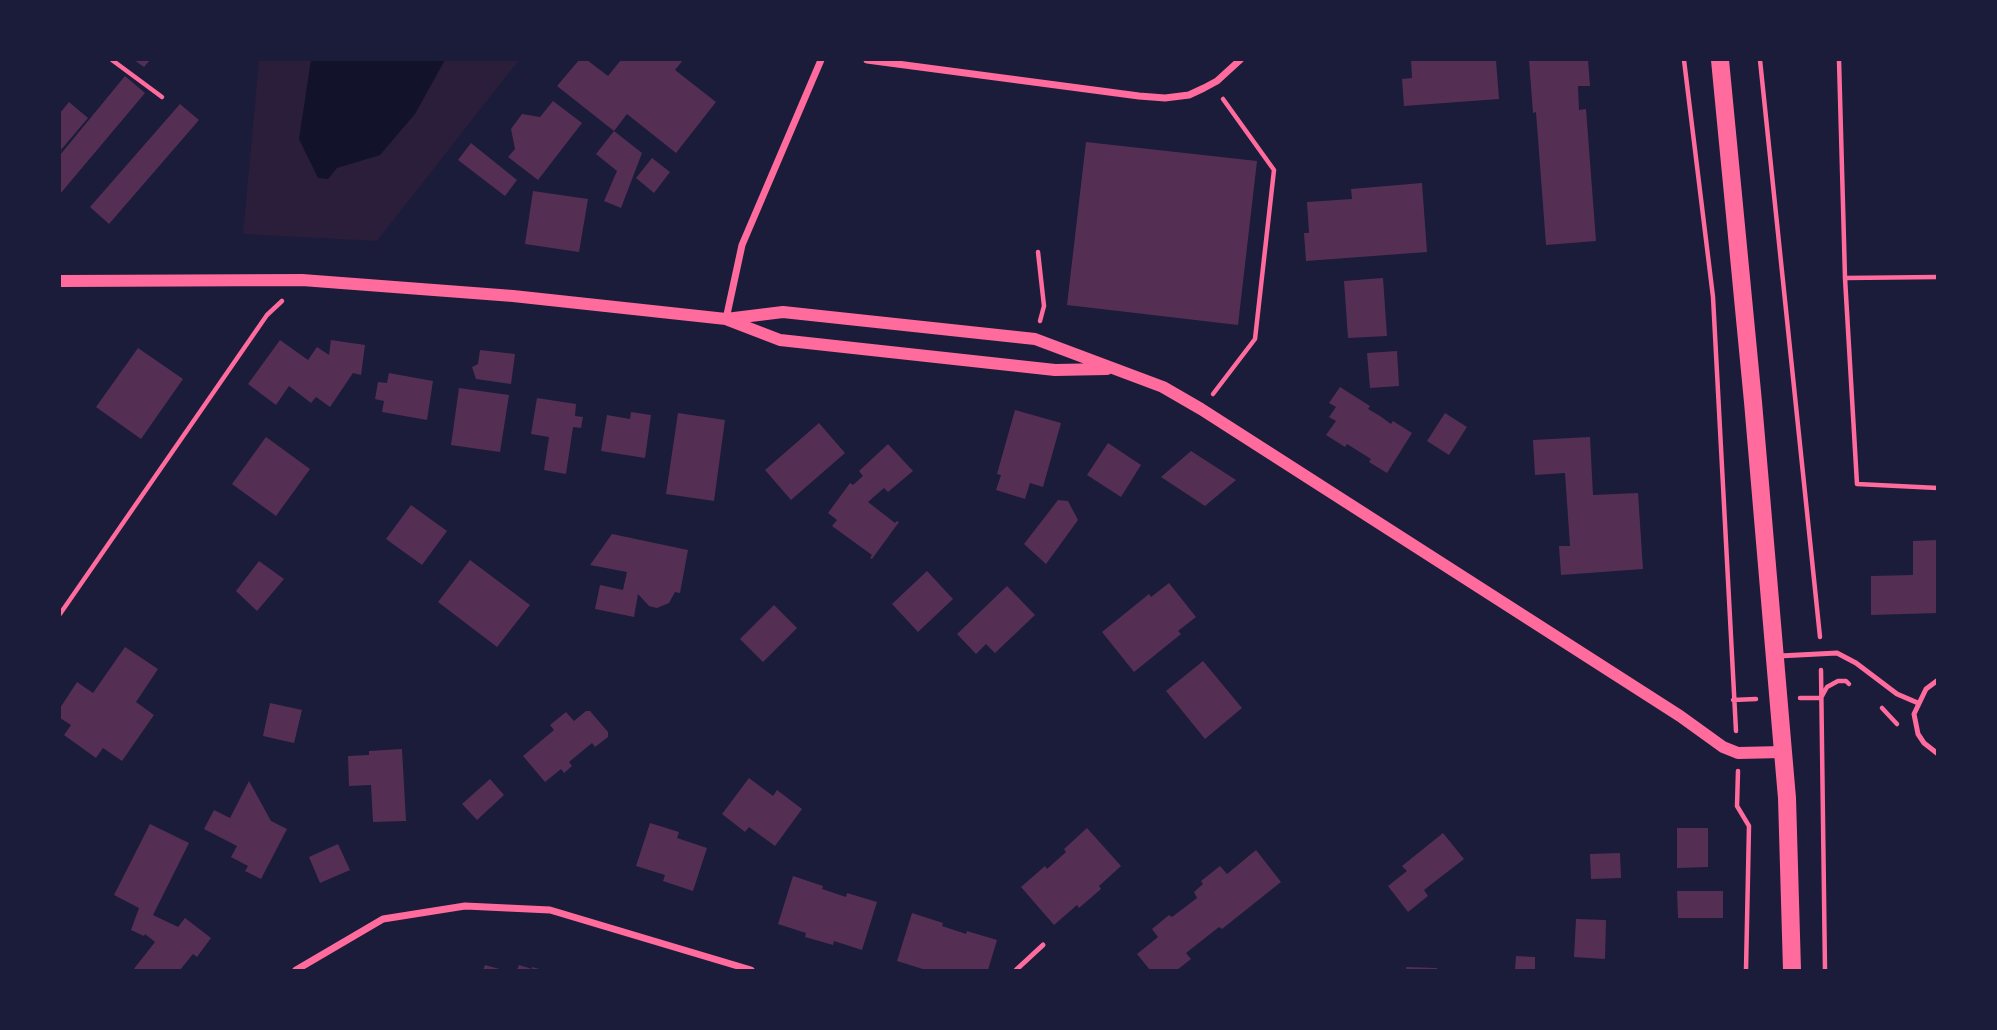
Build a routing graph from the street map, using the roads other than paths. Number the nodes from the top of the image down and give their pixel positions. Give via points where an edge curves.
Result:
1 (821, 60) edge
2 (867, 60) edge
3 (1240, 60) edge
4 (1720, 60) edge
5 (60, 281) edge
6 (726, 319) junction
7 (1114, 369) junction
8 (1775, 656) junction
9 (1937, 680) edge
10 (1918, 703) junction
11 (1783, 752) junction
12 (1937, 754) edge
13 (1043, 945) dead end
14 (296, 971) edge
15 (751, 971) edge
16 (1016, 971) edge
17 (1792, 971) edge

1 - 6 street via 742,245
2 - 3 street via 1165,98 1212,84
4 - 8 main road
5 - 6 street via 302,280
6 - 7 street via 780,340 1055,370
6 - 7 street via 783,312 1035,339
7 - 11 street via 1163,387 1201,409 1723,747 1738,753
8 - 10 lane via 1837,653
8 - 11 main road
9 - 10 lane
10 - 12 lane via 1914,714 1918,734
11 - 17 main road
13 - 16 lane
14 - 15 street via 383,919 465,906 550,910

